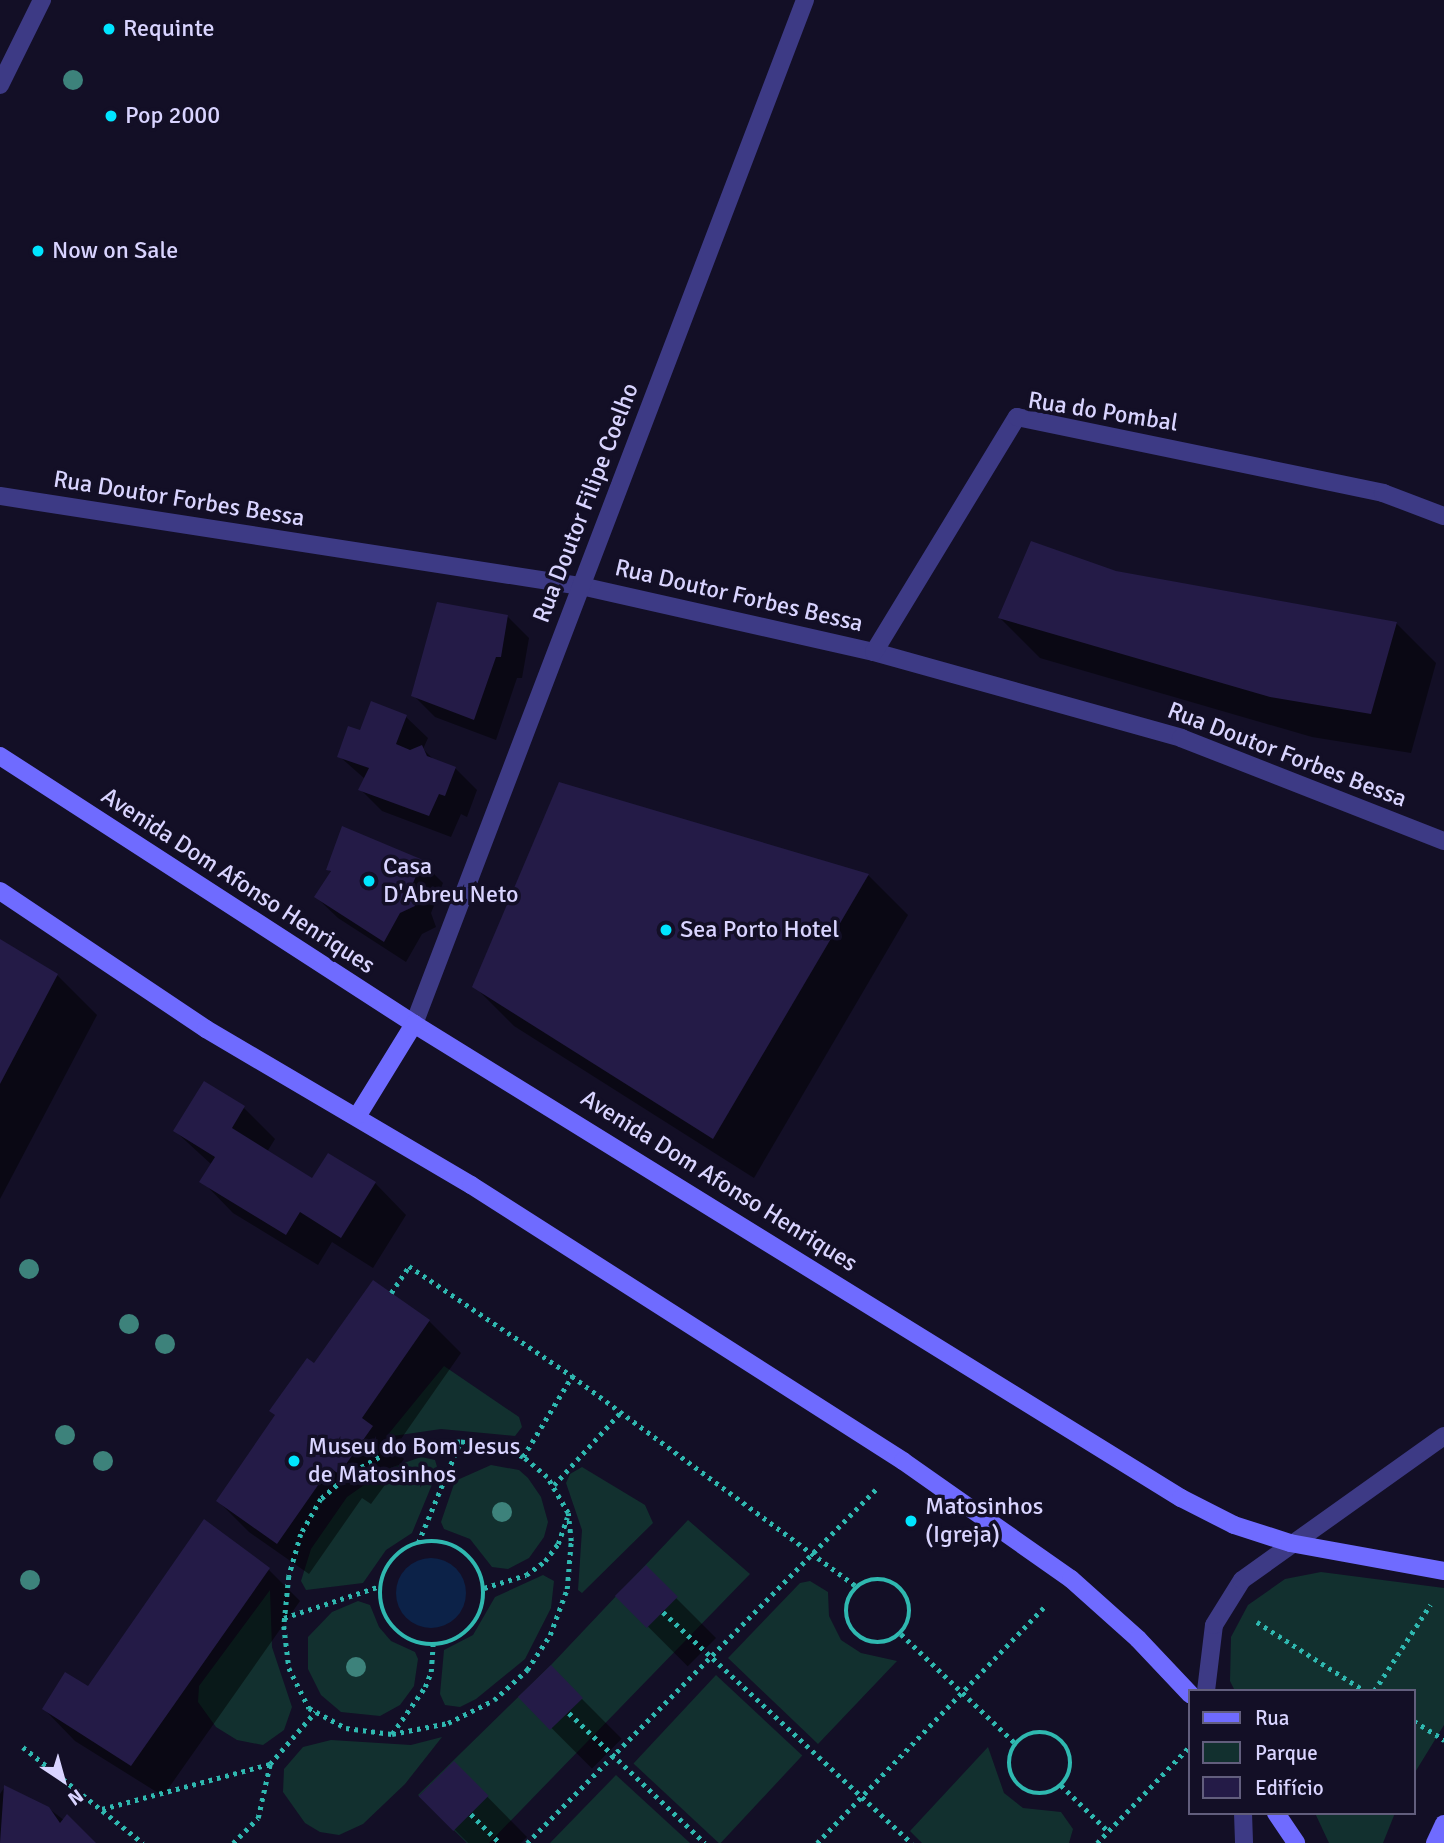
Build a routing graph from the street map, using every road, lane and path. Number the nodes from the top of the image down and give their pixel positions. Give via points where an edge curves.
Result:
1 (43, 0) edge
2 (805, 0) edge
3 (0, 85) edge
4 (0, 496) edge
5 (1444, 516) edge
6 (581, 586) junction
7 (874, 652) junction
8 (0, 756) edge
9 (1444, 841) edge
10 (0, 891) edge
11 (414, 1024) junction
12 (358, 1115) junction
13 (391, 1293) dead end
14 (572, 1376) junction
15 (621, 1412) junction
16 (1444, 1436) edge
17 (460, 1442) junction
18 (523, 1457) junction
19 (903, 1461) junction
20 (554, 1485) junction
21 (568, 1513) junction
22 (1290, 1543) junction
23 (417, 1544) junction
24 (814, 1553) junction
25 (1444, 1571) edge
26 (1071, 1579) junction
27 (380, 1586) junction
28 (857, 1587) junction
29 (484, 1588) junction
30 (1437, 1594) dead end
31 (1225, 1602) junction
32 (663, 1612) dead end
33 (284, 1618) junction
34 (901, 1634) junction
35 (433, 1645) junction
36 (710, 1658) junction
37 (1206, 1689) edge
38 (1362, 1689) edge
39 (1375, 1689) edge
40 (964, 1691) junction
41 (1188, 1692) edge
42 (315, 1712) junction
43 (569, 1713) dead end
44 (1416, 1722) edge
45 (392, 1734) junction
46 (1444, 1740) edge
47 (1016, 1744) junction
48 (23, 1747) dead end
49 (1188, 1748) edge
50 (613, 1756) junction
51 (270, 1764) junction
52 (1061, 1785) junction
53 (862, 1796) junction
54 (102, 1808) junction
55 (471, 1814) dead end
56 (1243, 1815) edge
57 (1277, 1815) edge
58 (1444, 1824) edge
59 (1108, 1831) junction
60 (143, 1843) edge
61 (233, 1843) edge
62 (500, 1843) edge
63 (527, 1843) edge
64 (705, 1843) edge
65 (817, 1843) edge
66 (912, 1843) edge
67 (1097, 1843) edge
68 (1244, 1843) edge
69 (1296, 1843) edge
70 (1435, 1843) edge

1 - 3 street
2 - 6 street, Rua Doutor Filipe Coelho
4 - 6 street, Rua Doutor Forbes Bessa
5 - 7 street, Rua do Pombal via 1383,493 1017,417
6 - 7 street, Rua Doutor Forbes Bessa
6 - 11 street, Rua Doutor Filipe Coelho
7 - 9 street, Rua Doutor Forbes Bessa via 1181,738
8 - 11 main road, Avenida Dom Afonso Henriques
10 - 12 main road via 206,1028
11 - 12 main road
11 - 22 main road, Avenida Dom Afonso Henriques via 1181,1498 1234,1525
12 - 19 main road
13 - 14 path via 410,1266
14 - 15 path
14 - 18 path
15 - 20 path
15 - 24 path
16 - 22 street
17 - 18 path via 490,1445
17 - 23 path
17 - 33 path via 394,1449 350,1474 321,1499 293,1556
18 - 20 path
19 - 24 path
19 - 26 main road
20 - 21 path
21 - 29 path via 561,1538 545,1562 519,1578
21 - 45 path via 567,1589 551,1635 527,1670 472,1713 421,1731
22 - 25 main road, Avenida Dom Afonso Henriques
22 - 31 street via 1242,1580
23 - 27 path via 396,1555
23 - 29 path via 443,1541 459,1547 480,1573
24 - 28 path
24 - 36 path
26 - 40 path
26 - 41 main road
27 - 33 path
27 - 35 path via 381,1604 400,1634
28 - 34 path via 876,1579 897,1585 905,1593 910,1614
28 - 34 path via 846,1605 855,1634 873,1643
29 - 35 path via 483,1605 465,1633
30 - 39 path
31 - 37 street via 1214,1625
31 - 38 path
32 - 36 path
33 - 42 path via 289,1668 303,1700
34 - 40 path
35 - 45 path via 425,1687
36 - 50 path
36 - 53 path
40 - 47 path
40 - 53 path
42 - 45 path via 346,1728
42 - 51 path
43 - 50 path
44 - 46 path
47 - 52 path via 1010,1767 1018,1784 1036,1793
47 - 52 path via 1039,1732 1058,1737 1072,1764
48 - 54 path
49 - 59 path
50 - 63 path
50 - 64 path
51 - 54 path
51 - 61 path via 258,1818
52 - 59 path
53 - 65 path
53 - 66 path
54 - 60 path
55 - 62 path
56 - 68 street
57 - 69 main road
58 - 70 main road
59 - 67 path

